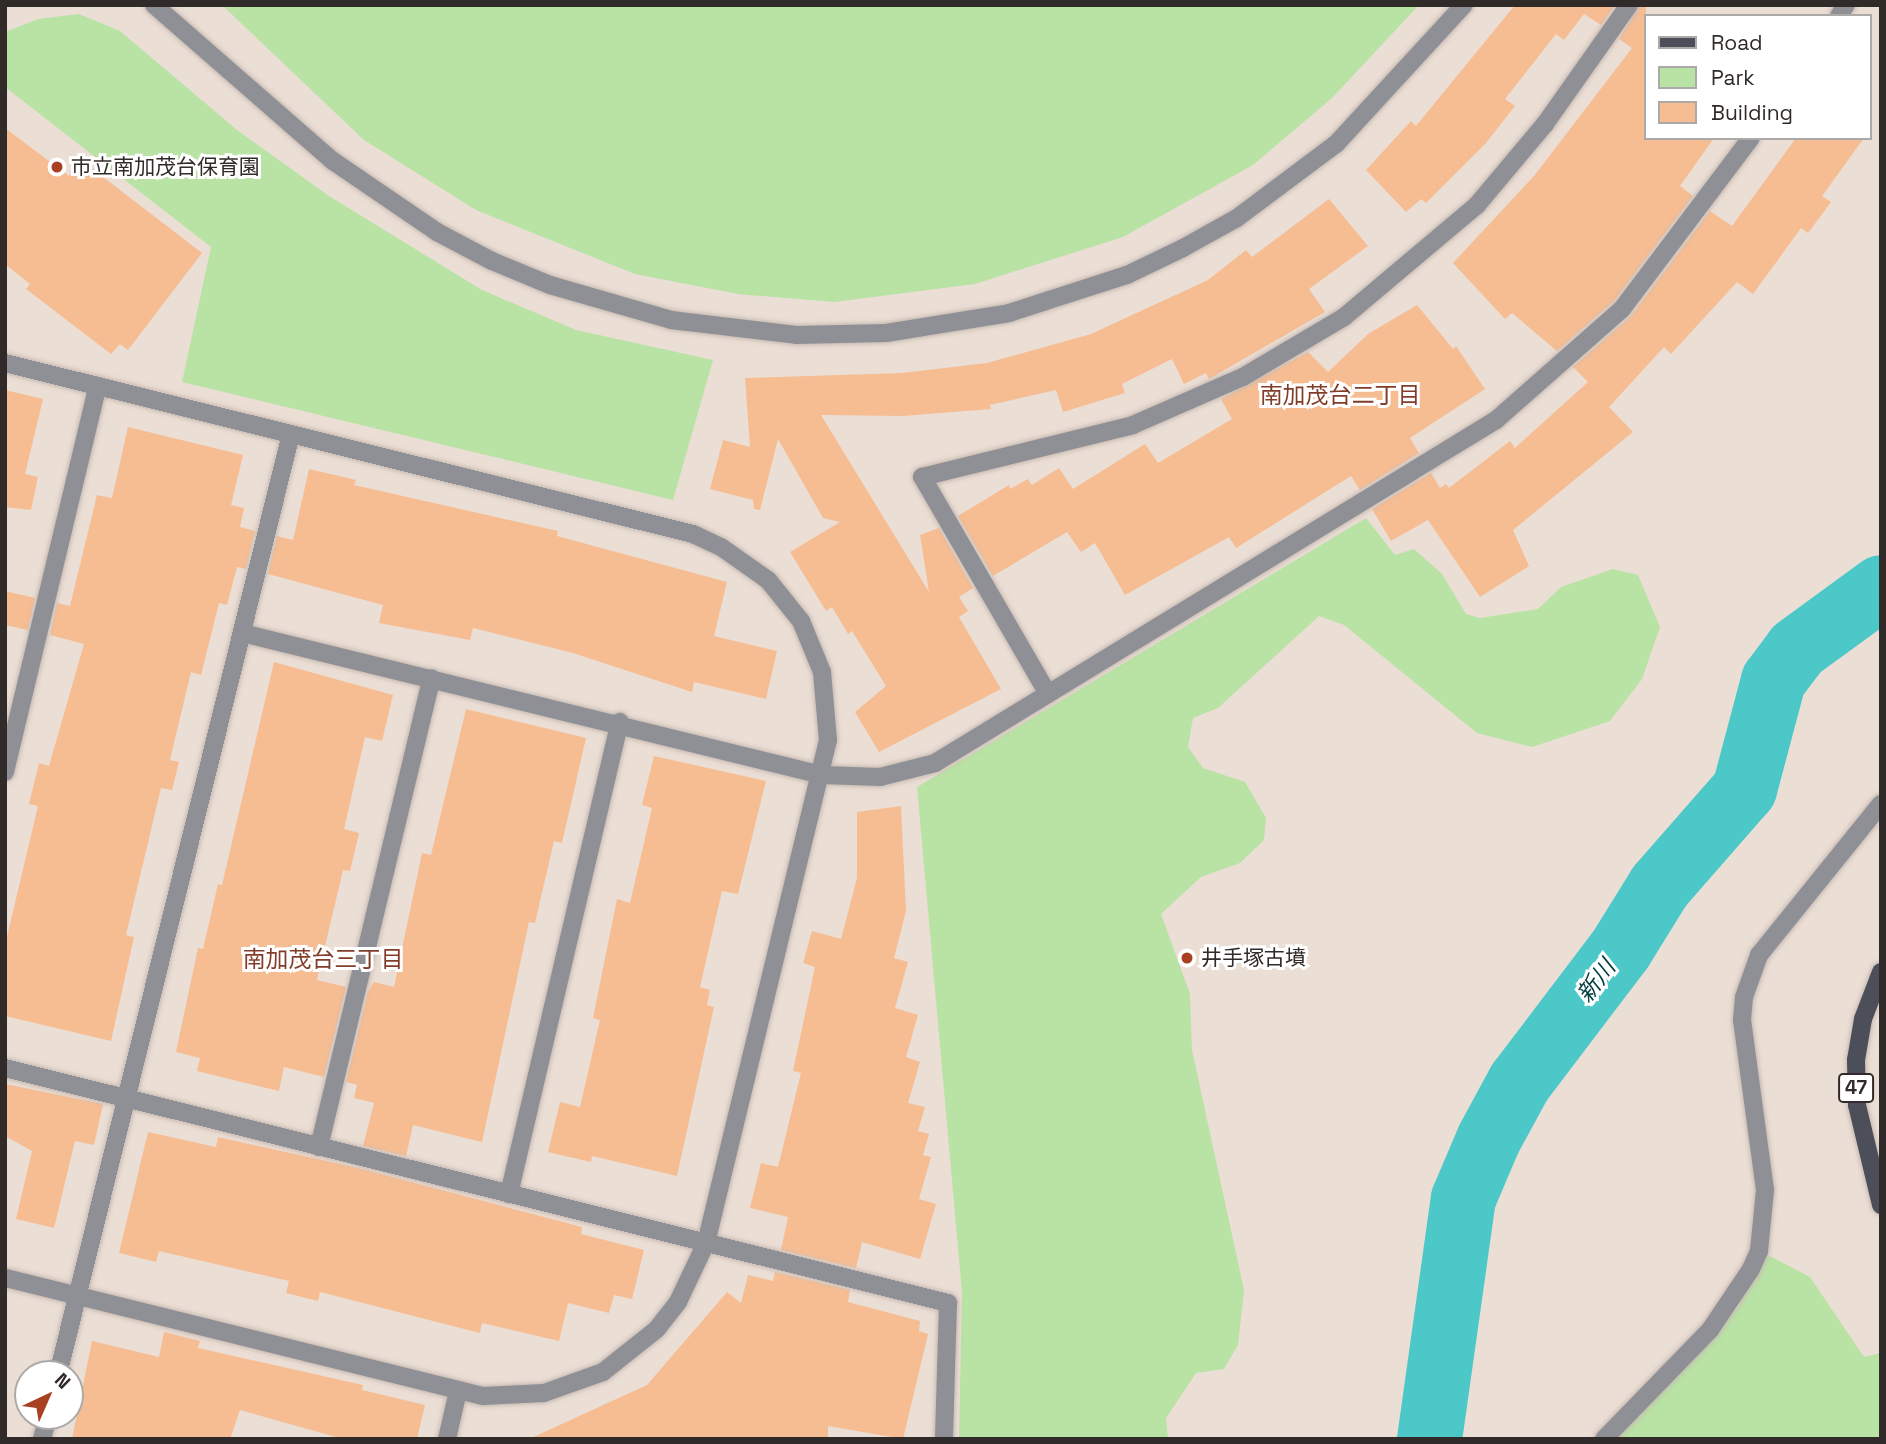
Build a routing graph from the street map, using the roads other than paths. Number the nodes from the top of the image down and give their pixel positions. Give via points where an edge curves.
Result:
1 (154, 5) edge
2 (1464, 5) edge
3 (1629, 5) edge
4 (1751, 140) edge
5 (5, 363) edge
6 (98, 386) junction
7 (291, 435) junction
8 (242, 633) junction
9 (432, 678) junction
10 (1048, 694) junction
11 (620, 722) junction
12 (5, 772) edge
13 (822, 775) junction
14 (1881, 804) edge
15 (1881, 972) edge
16 (5, 1068) edge
17 (127, 1100) junction
18 (319, 1147) junction
19 (509, 1194) junction
20 (1881, 1205) edge
21 (706, 1243) junction
22 (5, 1278) edge
23 (78, 1296) junction
24 (62, 1360) edge
25 (458, 1391) junction
26 (447, 1439) edge
27 (944, 1439) edge
28 (1604, 1439) edge

1 - 2 street via 333,160 426,225 492,261 550,285 659,317 796,335 886,333 1009,313 1126,275 1182,248 1257,204 1336,144
3 - 10 street via 1545,124 1486,196 1439,243 1344,317 1243,377 1133,425 922,477
4 - 10 street via 1655,270 1542,384 1496,420
5 - 6 street
6 - 7 street
6 - 12 street
7 - 8 street
7 - 13 street via 693,534 748,563 785,599 814,646 828,699
8 - 9 street
8 - 17 street
9 - 11 street
9 - 18 street
10 - 13 street via 935,763 880,777
11 - 13 street
11 - 19 street
13 - 21 street
14 - 28 street via 1759,955 1744,996 1742,1020 1765,1190 1759,1251 1732,1304
15 - 20 main road, 47 via 1863,1019 1856,1060 1857,1105
16 - 17 street
17 - 18 street
17 - 23 street
18 - 19 street
19 - 21 street
21 - 25 street via 678,1302 657,1329 603,1372 534,1394
21 - 27 street via 948,1303
22 - 23 street
23 - 24 street
23 - 25 street
25 - 26 street

